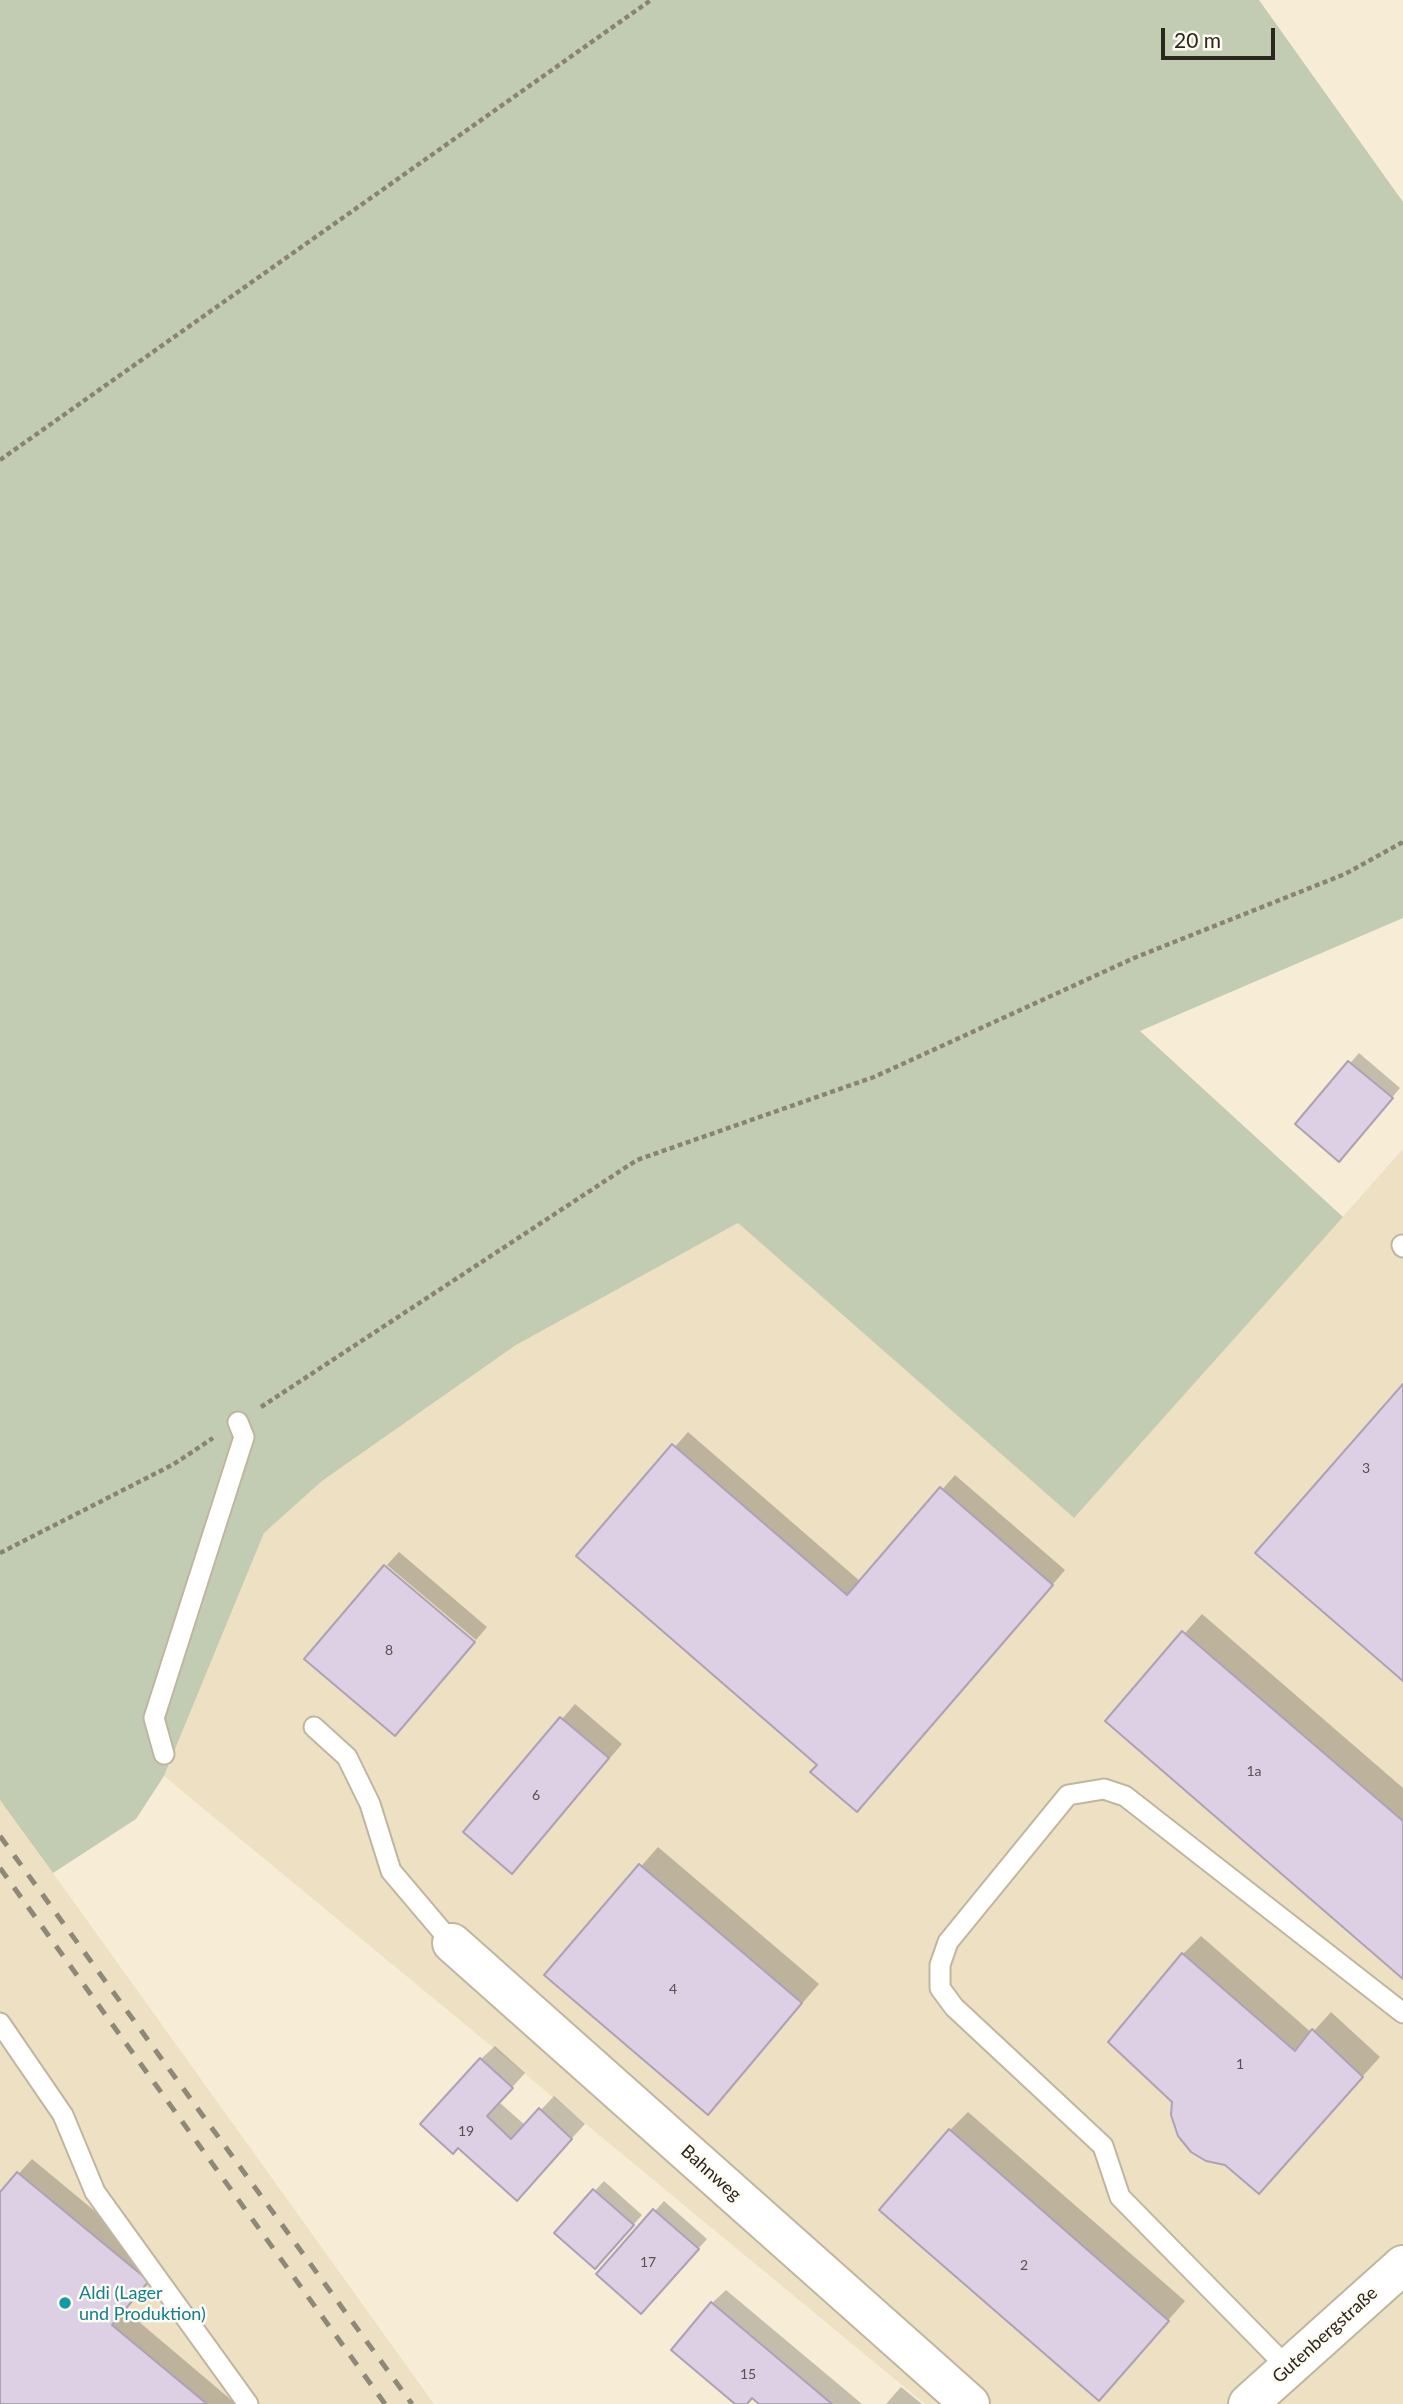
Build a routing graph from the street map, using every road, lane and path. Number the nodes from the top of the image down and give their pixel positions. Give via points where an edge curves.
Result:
1 (651, 0) edge
2 (0, 460) edge
3 (1403, 842) edge
4 (238, 1422) junction
5 (0, 1553) edge
6 (314, 1727) dead end
7 (164, 1754) dead end
8 (452, 1943) joint
9 (1403, 2014) edge
10 (0, 2023) edge
11 (1403, 2265) edge
12 (1288, 2368) junction
13 (248, 2404) edge
14 (970, 2404) edge
15 (1248, 2404) edge

1 - 2 path
3 - 4 path via 1345,874 1134,958 874,1077 638,1160
4 - 5 path via 174,1464
4 - 7 lane via 244,1437 154,1718
6 - 8 lane via 347,1757 370,1804 391,1871
8 - 14 street, Bahnweg
9 - 12 lane via 1125,1796 1104,1788 1068,1795 948,1942 940,1965 940,1988 954,2007 1103,2146 1120,2197
10 - 13 lane via 63,2115 95,2192
11 - 12 street, Gutenbergstraße
12 - 15 street, Gutenbergstraße

